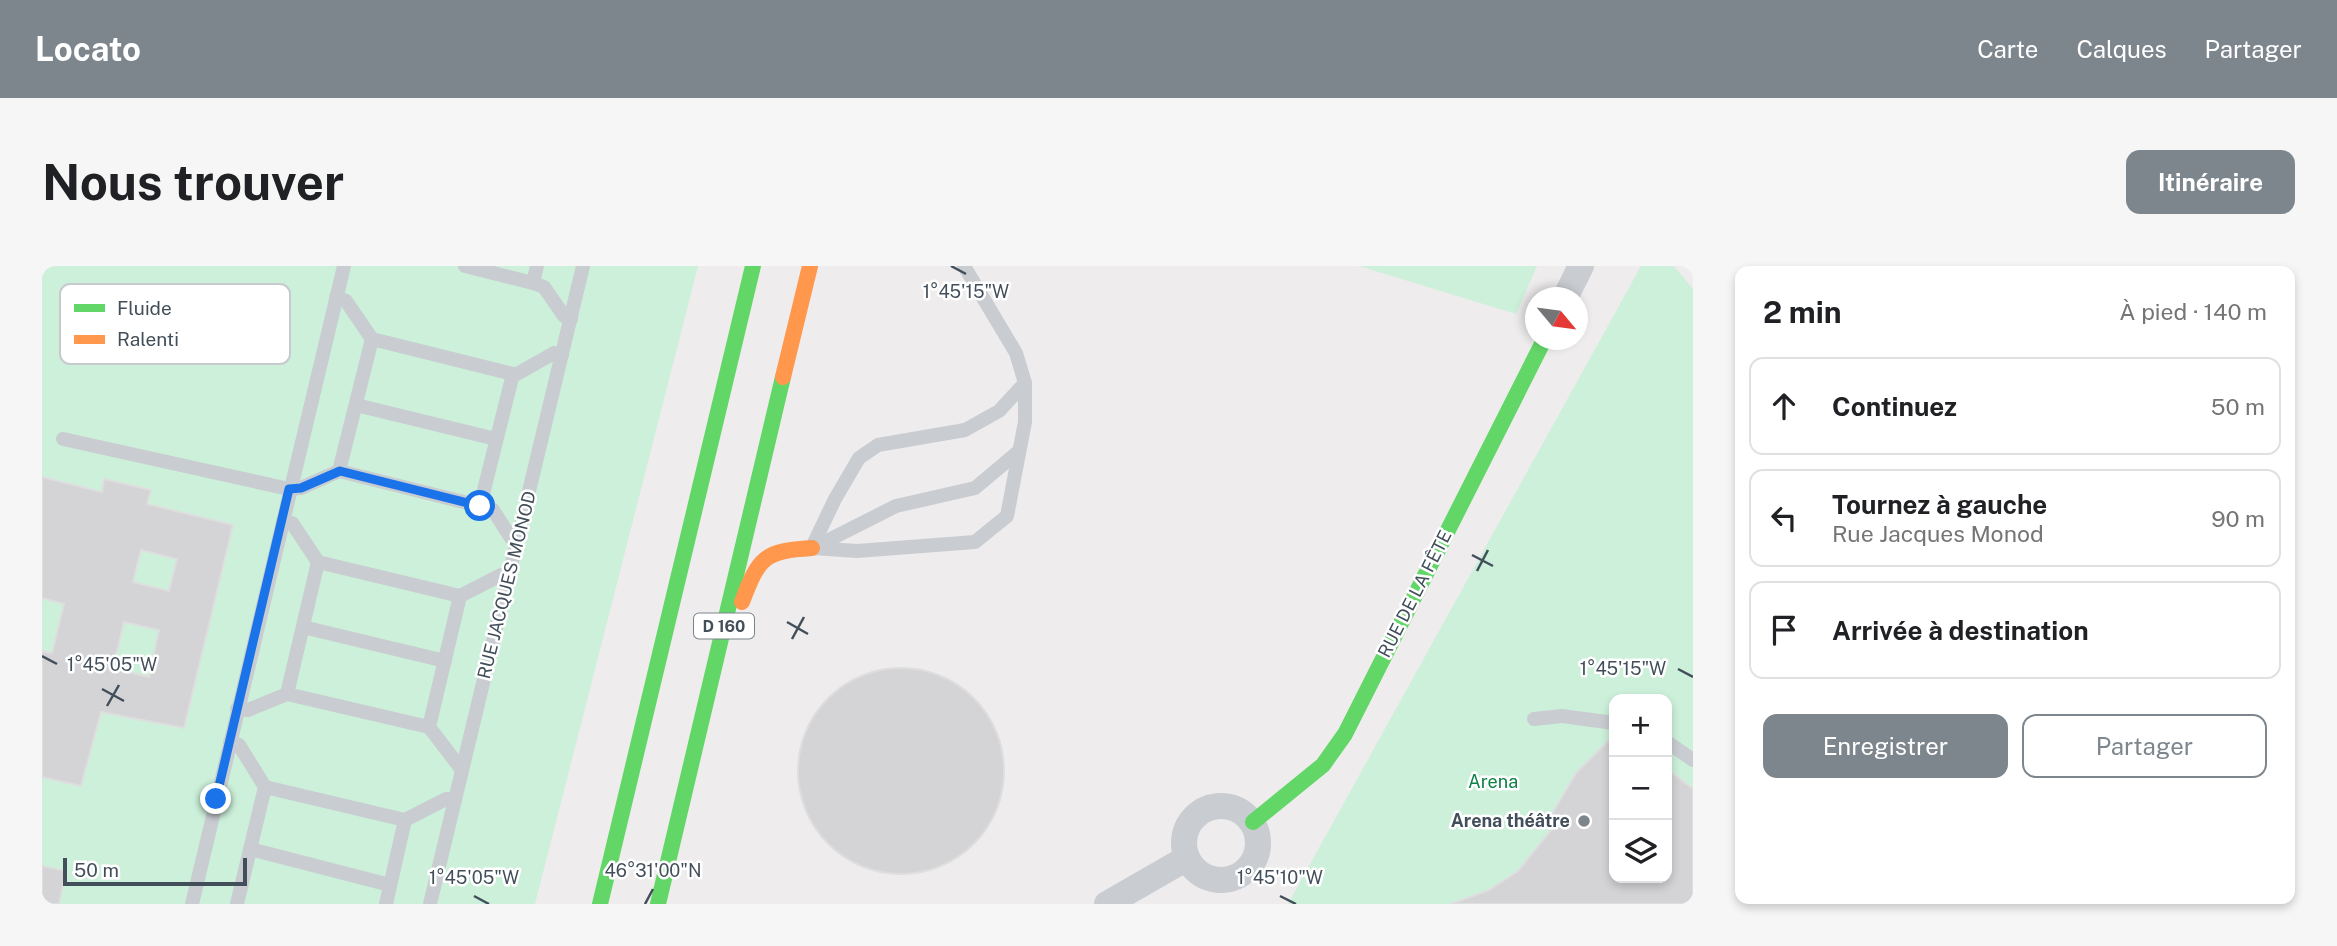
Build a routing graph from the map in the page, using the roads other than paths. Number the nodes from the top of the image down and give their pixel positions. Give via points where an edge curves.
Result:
1 (465, 266) edge
2 (537, 266) edge
3 (583, 266) edge
4 (753, 266) edge
5 (810, 266) edge
6 (964, 266) edge
7 (1581, 266) edge
8 (347, 267) edge
9 (533, 283) junction
10 (1570, 287) edge
11 (336, 297) junction
12 (571, 319) junction
13 (372, 339) junction
14 (1539, 350) edge
15 (562, 355) junction
16 (513, 374) junction
17 (1025, 383) junction
18 (356, 405) junction
19 (63, 439) dead end
20 (496, 439) junction
21 (1019, 451) junction
22 (340, 471) junction
23 (289, 489) junction
24 (480, 506) junction
25 (283, 521) junction
26 (518, 540) junction
27 (812, 548) junction
28 (318, 562) junction
29 (509, 576) junction
30 (460, 596) junction
31 (303, 627) junction
32 (445, 662) junction
33 (709, 689) junction
34 (287, 694) junction
35 (237, 709) junction
36 (1534, 719) dead end
37 (1609, 722) edge
38 (429, 727) junction
39 (230, 742) junction
40 (1672, 745) edge
41 (1693, 760) edge
42 (462, 770) junction
43 (265, 787) junction
44 (455, 799) junction
45 (405, 820) junction
46 (1253, 822) junction
47 (250, 849) junction
48 (1187, 858) junction
49 (390, 886) junction
50 (192, 904) edge
51 (237, 904) edge
52 (386, 904) edge
53 (430, 904) edge
54 (600, 904) edge
55 (658, 904) edge
56 (1107, 904) edge

1 - 9 lane
2 - 9 lane
3 - 12 lane, RUE JACQUES MONOD
4 - 54 main road, D 160
5 - 33 main road, D 160
6 - 17 lane via 1016,353
7 - 10 street
8 - 11 lane
9 - 12 lane via 544,286 564,316
11 - 13 lane via 346,301
11 - 23 lane
12 - 15 lane, RUE JACQUES MONOD
13 - 16 lane
13 - 18 lane
14 - 46 main road, RUE DE LA FÊTE via 1345,734 1323,765
15 - 16 lane via 554,353
15 - 26 lane, RUE JACQUES MONOD
16 - 20 lane
17 - 21 lane
17 - 27 lane via 999,411 965,430 878,445 859,458
18 - 20 lane
18 - 22 lane
19 - 23 lane
20 - 24 lane
21 - 27 lane via 975,488 896,506
21 - 27 lane via 1007,516 975,542 857,551
22 - 23 lane
22 - 24 lane
23 - 25 lane
24 - 26 lane via 493,510 511,538
25 - 28 lane via 292,523
25 - 35 lane
26 - 29 lane, RUE JACQUES MONOD
27 - 33 main road via 782,550 765,558 752,577
28 - 30 lane
28 - 31 lane
29 - 30 lane via 501,575
29 - 42 lane, RUE JACQUES MONOD
30 - 32 lane
31 - 32 lane
31 - 34 lane
32 - 38 lane
33 - 55 main road, D 160
34 - 35 lane via 248,710
34 - 38 lane
35 - 39 lane
36 - 37 lane via 1562,716
38 - 42 lane
39 - 43 lane via 239,745
39 - 50 lane
40 - 41 lane
42 - 44 lane, RUE JACQUES MONOD
43 - 45 lane
43 - 47 lane
44 - 45 lane
44 - 53 lane, RUE JACQUES MONOD
45 - 49 lane
46 - 48 street via 1234,808 1209,807 1190,822 1185,833
46 - 48 street via 1259,846 1249,869 1239,876 1214,880 1193,868
47 - 49 lane
47 - 51 lane
48 - 56 street
49 - 52 lane

